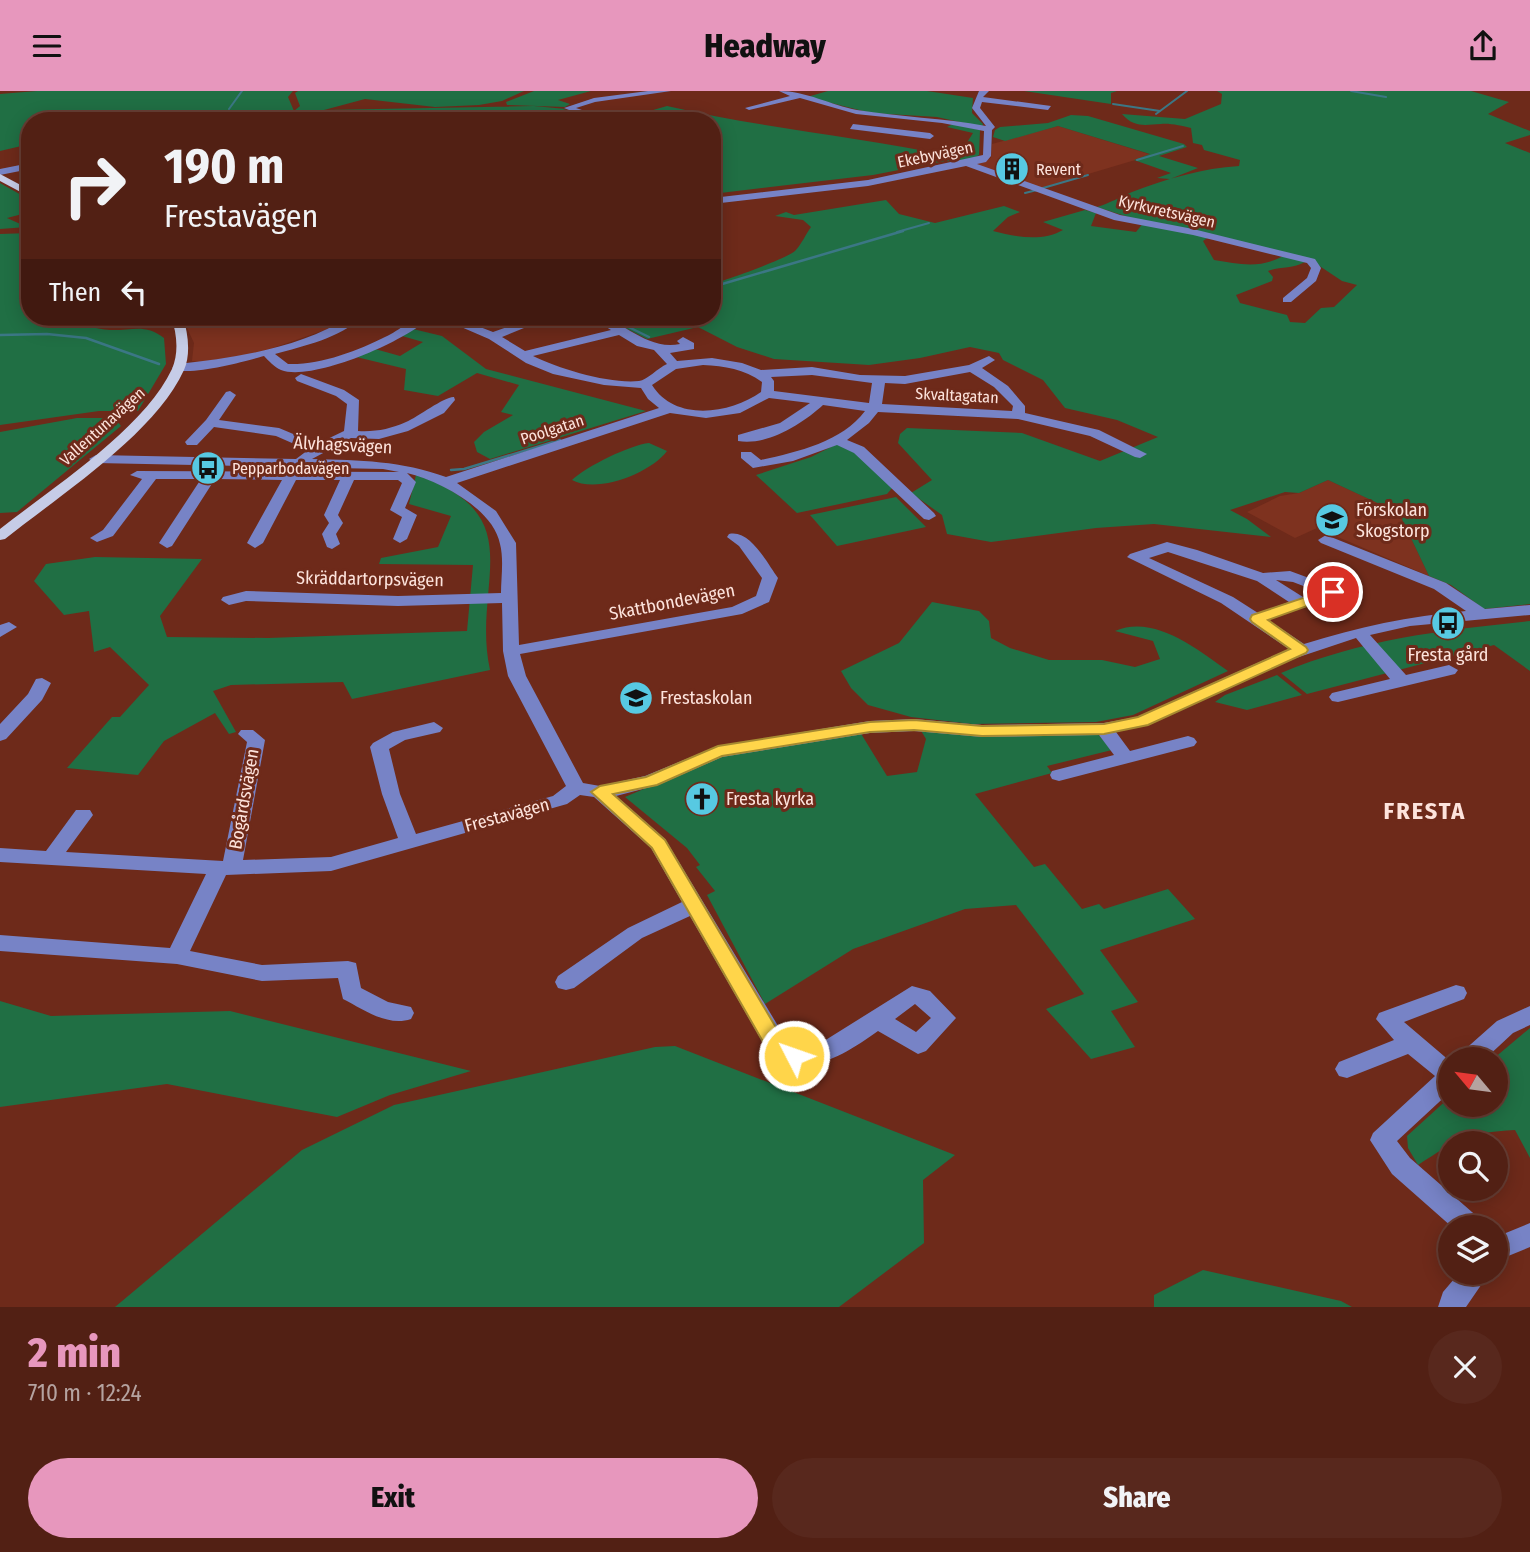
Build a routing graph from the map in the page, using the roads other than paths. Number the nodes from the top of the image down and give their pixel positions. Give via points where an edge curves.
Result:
1 (667, 91) edge
2 (783, 91) edge
3 (985, 91) edge
4 (799, 96) junction
5 (979, 99) junction
6 (1025, 103) dead end
7 (749, 108) dead end
8 (580, 112) edge
9 (954, 122) junction
10 (853, 127) dead end
11 (988, 129) junction
12 (968, 164) junction
13 (21, 169) edge
14 (0, 175) edge
15 (21, 188) edge
16 (721, 200) edge
17 (1287, 300) dead end
18 (179, 326) edge
19 (330, 326) edge
20 (340, 326) edge
21 (411, 326) edge
22 (467, 326) edge
23 (520, 326) edge
24 (613, 326) edge
25 (334, 329) junction
26 (622, 331) junction
27 (493, 336) junction
28 (682, 341) dead end
29 (659, 349) junction
30 (267, 352) junction
31 (524, 355) junction
32 (989, 360) dead end
33 (674, 365) junction
34 (178, 368) junction
35 (972, 368) junction
36 (760, 374) junction
37 (301, 378) dead end
38 (878, 381) junction
39 (645, 385) junction
40 (767, 394) junction
41 (230, 395) dead end
42 (449, 400) dead end
43 (820, 401) junction
44 (874, 408) junction
45 (668, 409) junction
46 (1018, 415) junction
47 (211, 423) junction
48 (349, 434) junction
49 (743, 437) dead end
50 (837, 440) junction
51 (192, 442) dead end
52 (317, 449) junction
53 (1140, 454) dead end
54 (746, 455) dead end
55 (96, 459) junction
56 (302, 461) junction
57 (232, 468) junction
58 (211, 475) junction
59 (292, 475) junction
60 (349, 476) junction
61 (446, 482) junction
62 (929, 516) dead end
63 (0, 536) edge
64 (734, 537) dead end
65 (97, 538) dead end
66 (400, 539) dead end
67 (1326, 540) dead end
68 (167, 543) dead end
69 (255, 543) dead end
70 (332, 544) dead end
71 (1263, 578) junction
72 (511, 598) junction
73 (229, 600) dead end
74 (1303, 604) junction
75 (1530, 610) edge
76 (1481, 614) junction
77 (1257, 619) junction
78 (1359, 632) junction
79 (1301, 650) junction
80 (511, 651) junction
81 (1449, 670) dead end
82 (1402, 682) junction
83 (42, 683) dead end
84 (1338, 697) dead end
85 (434, 728) dead end
86 (1104, 729) junction
87 (247, 734) dead end
88 (0, 736) edge
89 (1188, 742) dead end
90 (1126, 758) junction
91 (1059, 775) dead end
92 (576, 788) junction
93 (600, 792) junction
94 (83, 815) dead end
95 (409, 841) junction
96 (0, 855) edge
97 (51, 857) junction
98 (226, 868) junction
99 (695, 905) junction
100 (0, 943) edge
101 (177, 956) junction
102 (566, 982) dead end
103 (1456, 993) dead end
104 (403, 1013) dead end
105 (1530, 1014) edge
106 (878, 1019) dead end
107 (1410, 1042) junction
108 (1483, 1047) edge
109 (1438, 1065) edge
110 (1348, 1069) dead end
111 (1438, 1088) edge
112 (1457, 1215) edge
113 (1530, 1235) edge
114 (1508, 1244) edge
115 (1466, 1285) edge
116 (1452, 1307) edge

1 - 8 street via 594,100 569,108
2 - 4 street, Ekebyvägen
3 - 5 street
4 - 7 street, Ekebyvägen
4 - 9 street, Ekebyvägen via 856,112
5 - 6 street
5 - 11 street via 976,108 988,121
9 - 10 street via 927,138
9 - 11 street, Ekebyvägen
11 - 12 street, Ekebyvägen via 987,156
12 - 16 street, Ekebyvägen via 868,183
12 - 17 street, Kyrkvretsvägen via 1118,218 1311,261 1316,268 1312,279
13 - 14 street
14 - 15 main road
18 - 34 main road, Vallentunavägen via 183,341
19 - 25 street
20 - 25 street
21 - 30 street via 376,347 303,368 281,366
22 - 27 street
23 - 27 street
24 - 26 street
25 - 30 street
26 - 29 street
26 - 31 street
27 - 31 street
28 - 29 street via 690,346
29 - 33 street
30 - 34 street
31 - 39 street via 561,372
32 - 35 street
33 - 36 street via 717,362
33 - 39 street
34 - 55 main road, Vallentunavägen via 144,416
35 - 38 street via 935,377
35 - 46 street via 1009,393 1019,407
36 - 38 street via 812,371
36 - 40 street via 768,381
37 - 48 street via 354,403
38 - 44 street
39 - 45 street via 656,403
40 - 43 street, Skvaltagatan
40 - 45 street via 735,410
41 - 47 street
42 - 48 street via 432,414 390,433
43 - 44 street, Skvaltagatan
43 - 49 street via 799,421 779,431
44 - 46 street, Skvaltagatan
44 - 50 street
45 - 61 street, Poolgatan
46 - 53 street, Skvaltagatan via 1094,433
47 - 51 street
47 - 52 street via 279,432
48 - 52 street
50 - 54 street via 807,454 758,465
50 - 62 street via 859,450
52 - 56 street
55 - 57 street, Älvhagsvägen
55 - 63 main road, Vallentunavägen
56 - 57 street, Älvhagsvägen
56 - 61 street, Älvhagsvägen via 383,465
57 - 58 street
57 - 59 street
58 - 65 street via 144,475 108,533
58 - 68 street
59 - 60 street
59 - 69 street
60 - 66 street via 402,476 409,482 397,510 410,515
60 - 70 street via 331,515 336,523 330,534
61 - 72 street, Älvhagsvägen via 491,514 503,533 508,543
64 - 80 street, Skattbondevägen via 744,543 770,578 763,599 736,611
67 - 76 street via 1440,586
71 - 74 street
71 - 74 street via 1273,573 1333,592
71 - 77 street via 1167,547 1135,557
72 - 73 street, Skräddartorpsvägen via 398,601 246,596
72 - 80 street, Älvhagsvägen
74 - 77 street
75 - 76 street
76 - 78 street
77 - 79 street
78 - 79 street
78 - 82 street
79 - 86 street via 1142,721
80 - 92 street, Älvhagsvägen via 517,676
81 - 82 street
82 - 84 street
83 - 88 street
85 - 95 street via 399,736 379,747
86 - 90 street
86 - 93 street via 870,727 718,752 651,781
87 - 98 street, Bogårdsvägen via 256,740
89 - 90 street
90 - 91 street
92 - 93 street
92 - 95 street, Frestavägen via 560,800
93 - 99 street via 658,844
94 - 97 street
95 - 98 street, Frestavägen via 331,864
96 - 97 street, Frestavägen
97 - 98 street, Frestavägen
98 - 101 street
99 - 102 street via 635,933
99 - 106 street via 783,1051 813,1056
100 - 101 street
101 - 104 street via 262,973 348,969 351,993 384,1010
103 - 107 street via 1387,1019
105 - 108 street via 1505,1027
107 - 109 street
107 - 110 street
111 - 112 street via 1382,1140 1401,1166
113 - 114 street
115 - 116 street

